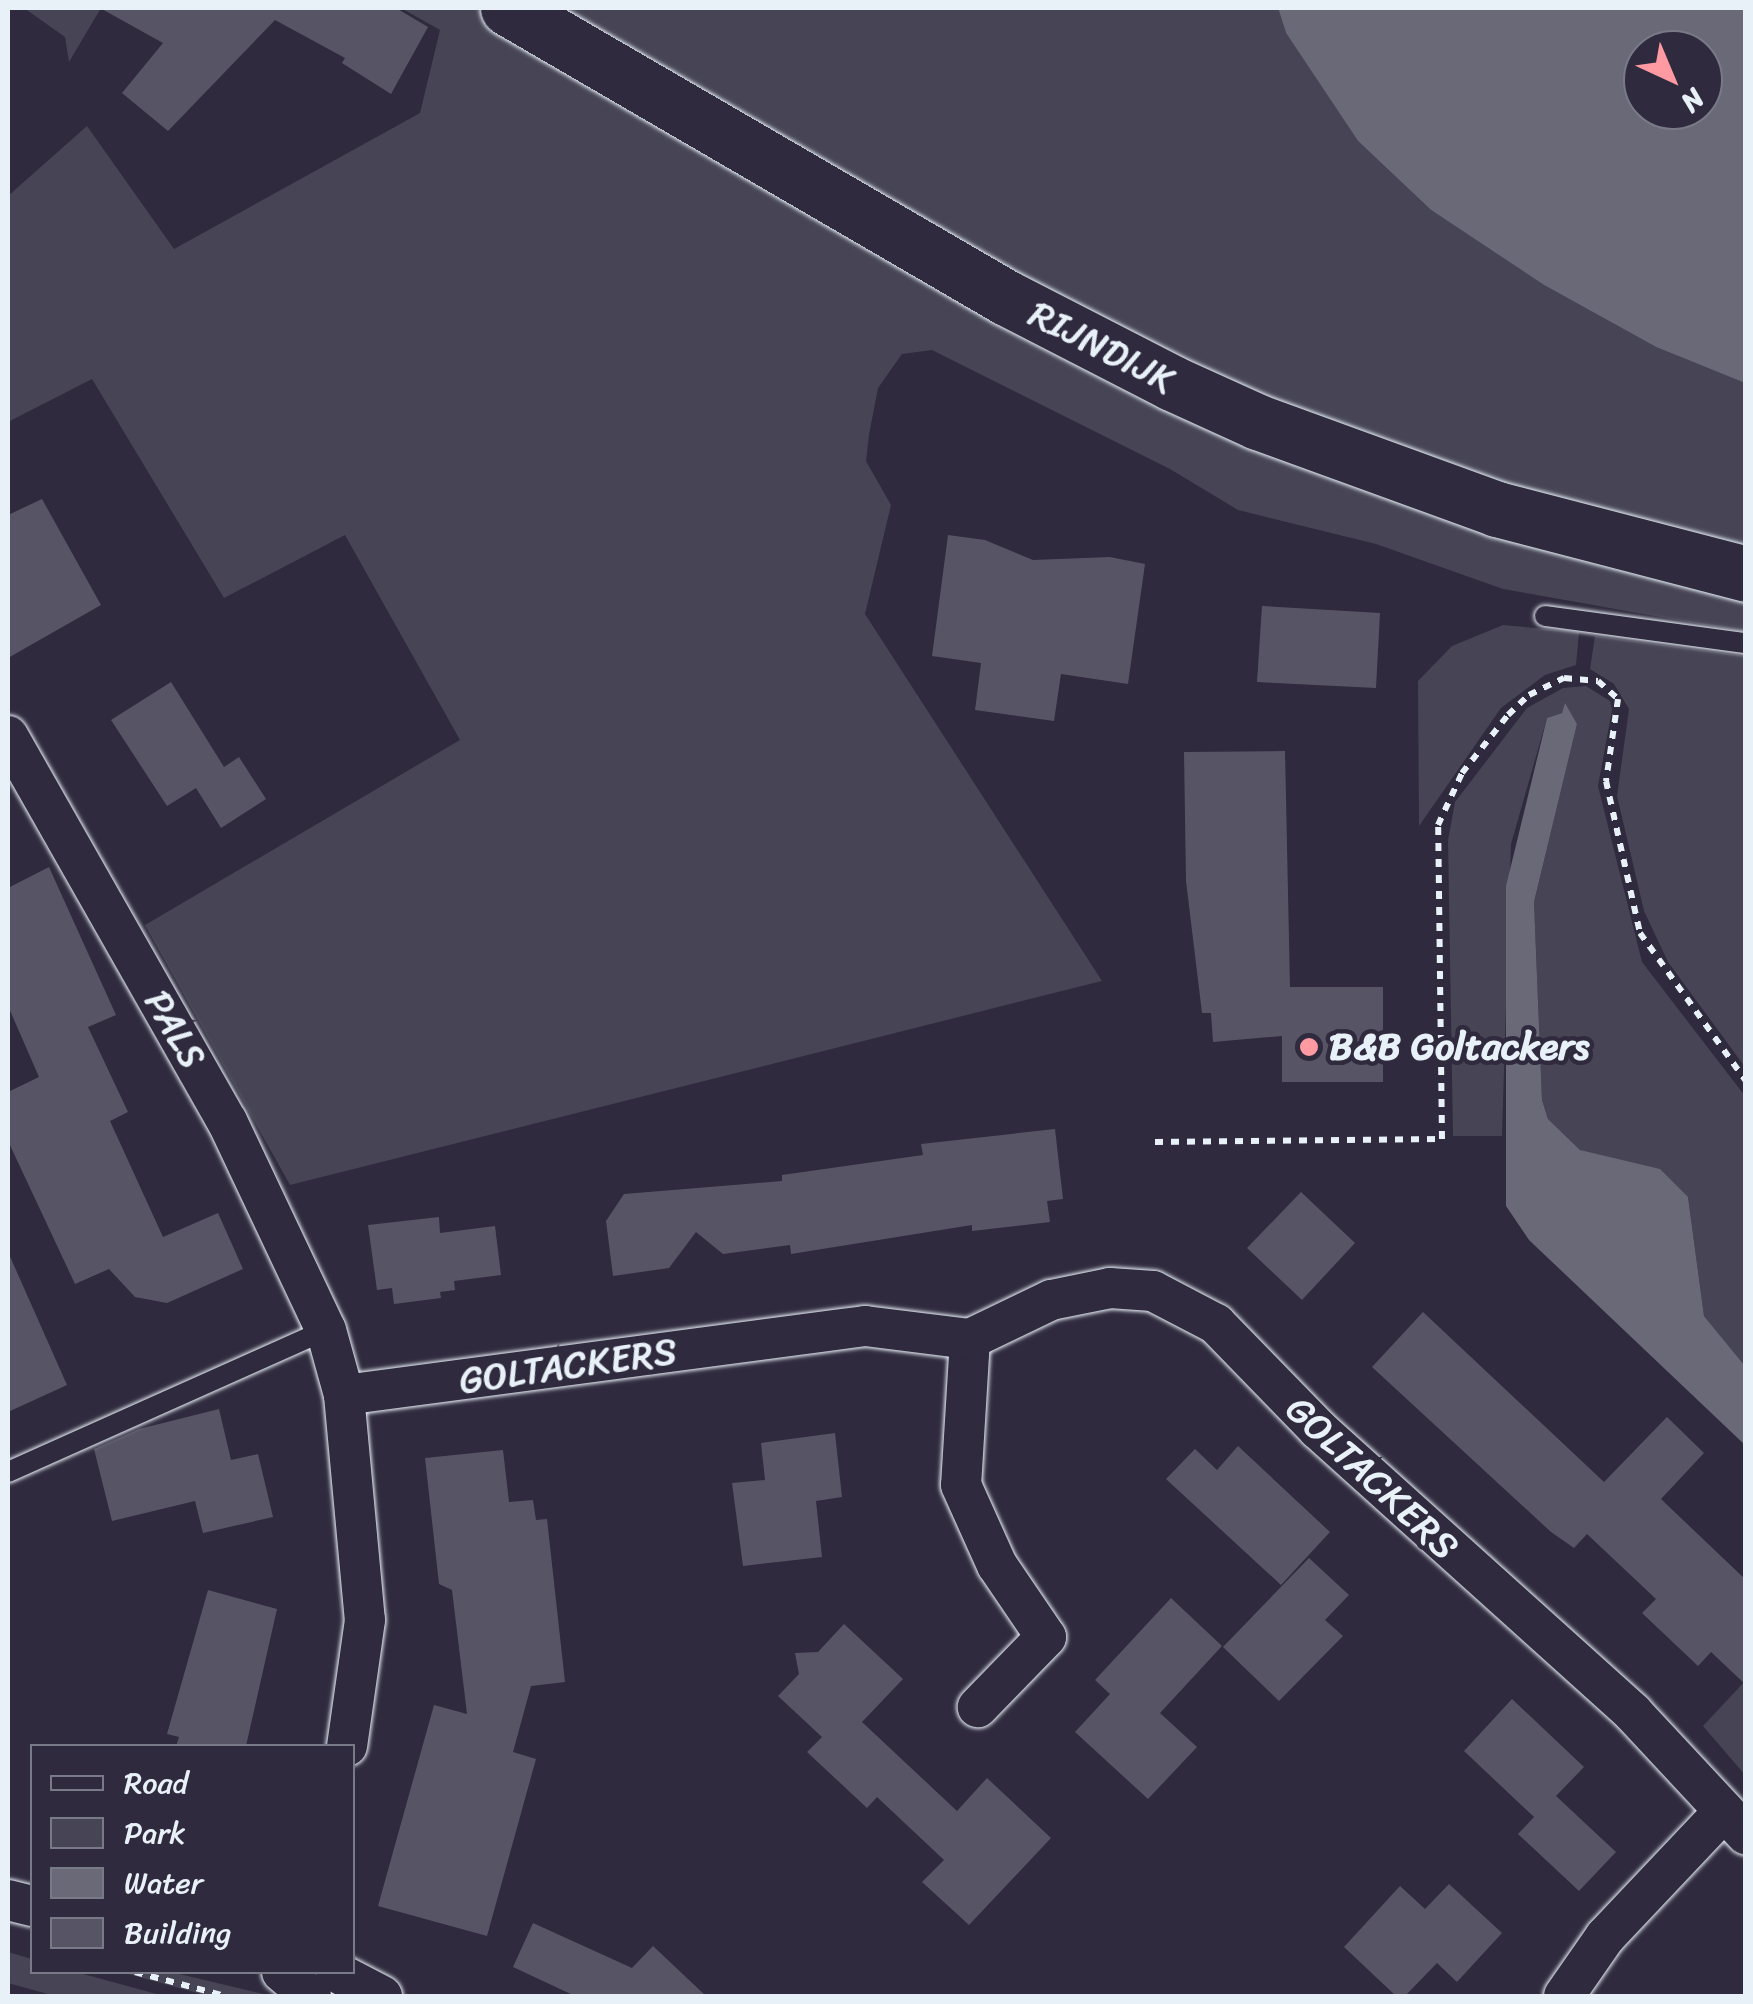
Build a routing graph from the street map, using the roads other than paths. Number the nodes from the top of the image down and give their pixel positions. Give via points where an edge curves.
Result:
1 (508, 8) edge
2 (1746, 574) edge
3 (1545, 616) dead end
4 (1746, 643) edge
5 (8, 736) edge
6 (326, 1330) junction
7 (970, 1339) junction
8 (344, 1395) junction
9 (8, 1472) edge
10 (978, 1707) dead end
11 (347, 1744) edge
12 (1735, 1822) edge
13 (284, 1974) edge
14 (340, 1974) edge
15 (310, 1996) edge
16 (382, 1996) edge
17 (1564, 1996) edge

1 - 2 street, RIJNDIJK via 1005,297 1172,383 1258,422 1497,509
3 - 4 lane
5 - 6 street, PALS via 227,1121
6 - 8 street, PALS
6 - 9 lane
7 - 8 street, GOLTACKERS via 865,1326
7 - 10 street via 961,1485 997,1565 1046,1637
7 - 12 street, GOLTACKERS via 1034,1305 1110,1288 1181,1301 1216,1324 1318,1429 1632,1714
8 - 11 street, PALS via 365,1620
12 - 17 street, GOLTACKERS via 1605,1938
13 - 15 street
14 - 16 street

